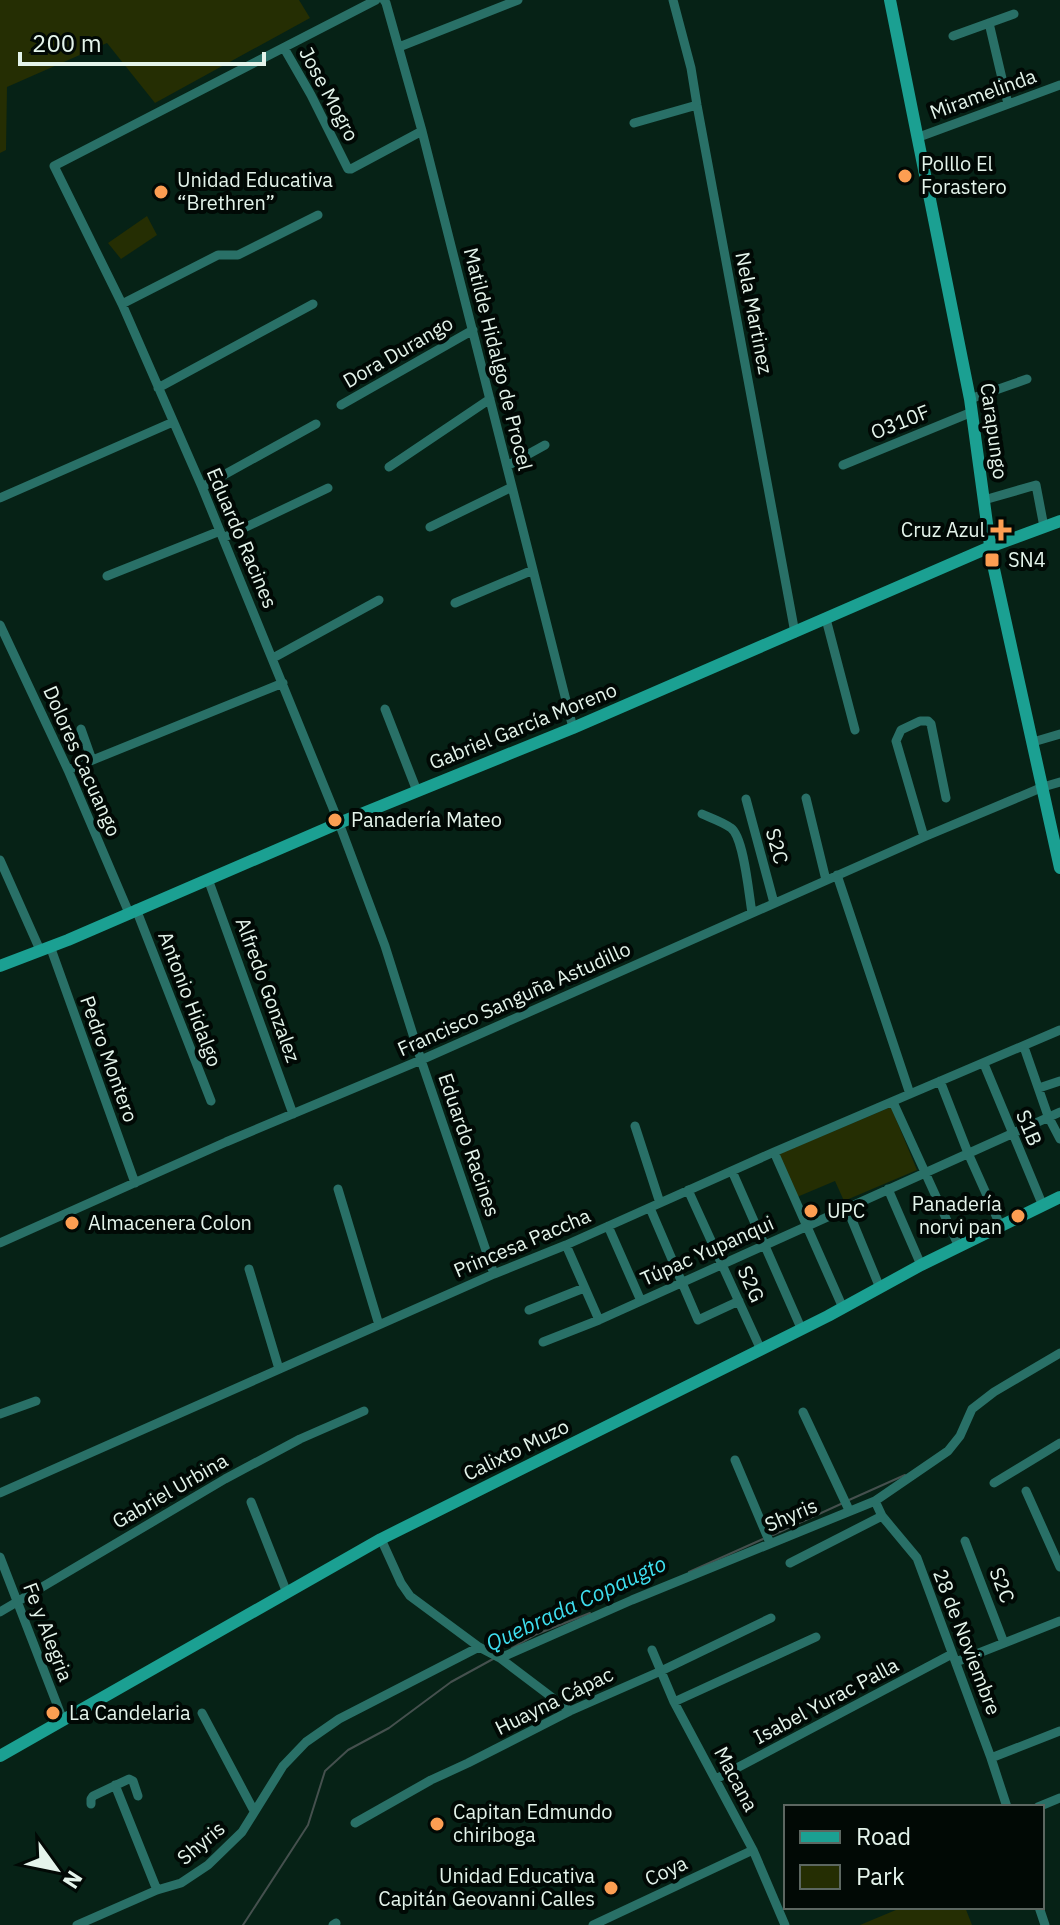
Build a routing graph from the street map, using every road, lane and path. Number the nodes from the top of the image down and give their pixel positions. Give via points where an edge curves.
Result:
1 (376, 0) edge
2 (384, 0) edge
3 (518, 0) edge
4 (673, 0) edge
5 (890, 0) edge
6 (1014, 14) dead end
7 (989, 23) junction
8 (953, 36) dead end
9 (399, 47) junction
10 (284, 48) junction
11 (1060, 85) edge
12 (1008, 104) junction
13 (697, 105) junction
14 (634, 123) dead end
15 (422, 131) junction
16 (919, 137) junction
17 (318, 215) dead end
18 (122, 304) junction
19 (313, 304) dead end
20 (473, 330) junction
21 (1027, 379) dead end
22 (158, 388) junction
23 (490, 399) junction
24 (341, 405) dead end
25 (971, 405) junction
26 (173, 422) junction
27 (316, 424) dead end
28 (545, 445) dead end
29 (843, 465) dead end
30 (507, 466) junction
31 (389, 467) dead end
32 (202, 487) junction
33 (512, 487) junction
34 (328, 488) dead end
35 (0, 498) edge
36 (984, 500) junction
37 (1060, 521) edge
38 (430, 527) dead end
39 (1044, 527) junction
40 (221, 535) junction
41 (990, 547) junction
42 (533, 570) junction
43 (107, 576) dead end
44 (379, 600) dead end
45 (455, 603) dead end
46 (826, 619) junction
47 (0, 625) edge
48 (795, 633) junction
49 (273, 658) junction
50 (283, 683) junction
51 (385, 709) dead end
52 (573, 728) junction
53 (81, 729) dead end
54 (855, 730) dead end
55 (1060, 734) edge
56 (1033, 742) junction
57 (92, 760) junction
58 (68, 770) junction
59 (1060, 782) edge
60 (1043, 787) junction
61 (417, 791) junction
62 (806, 798) dead end
63 (946, 798) dead end
64 (746, 799) dead end
65 (702, 814) dead end
66 (339, 823) junction
67 (924, 837) junction
68 (1058, 846) edge
69 (0, 860) edge
70 (1060, 868) edge
71 (837, 875) junction
72 (208, 879) junction
73 (826, 880) junction
74 (774, 903) junction
75 (132, 911) junction
76 (752, 913) junction
77 (45, 948) junction
78 (0, 966) edge
79 (1060, 1030) edge
80 (1024, 1047) junction
81 (421, 1060) junction
82 (984, 1064) junction
83 (940, 1081) junction
84 (1060, 1081) edge
85 (1039, 1088) junction
86 (910, 1094) junction
87 (211, 1101) dead end
88 (893, 1102) junction
89 (1060, 1112) edge
90 (293, 1114) junction
91 (1048, 1116) junction
92 (635, 1126) dead end
93 (1011, 1133) junction
94 (1060, 1139) edge
95 (774, 1152) junction
96 (968, 1153) junction
97 (732, 1171) junction
98 (924, 1173) junction
99 (135, 1183) junction
100 (338, 1189) dead end
101 (888, 1189) junction
102 (688, 1190) junction
103 (1060, 1197) edge
104 (660, 1203) junction
105 (1043, 1206) junction
106 (650, 1208) junction
107 (847, 1208) junction
108 (608, 1226) junction
109 (807, 1226) junction
110 (1001, 1227) junction
111 (0, 1243) edge
112 (566, 1245) junction
113 (766, 1245) junction
114 (959, 1247) junction
115 (722, 1264) junction
116 (921, 1265) junction
117 (249, 1269) dead end
118 (494, 1274) junction
119 (682, 1283) junction
120 (584, 1288) junction
121 (880, 1288) junction
122 (641, 1301) junction
123 (739, 1301) junction
124 (843, 1308) junction
125 (529, 1310) dead end
126 (599, 1320) junction
127 (379, 1325) junction
128 (801, 1328) junction
129 (543, 1342) dead end
130 (761, 1350) junction
131 (1060, 1353) edge
132 (279, 1369) junction
133 (36, 1401) dead end
134 (364, 1411) dead end
135 (803, 1412) dead end
136 (0, 1414) edge
137 (1060, 1443) edge
138 (735, 1460) dead end
139 (994, 1483) dead end
140 (1026, 1491) dead end
141 (0, 1493) edge
142 (875, 1501) junction
143 (251, 1502) dead end
144 (849, 1510) junction
145 (882, 1516) junction
146 (381, 1539) junction
147 (965, 1541) dead end
148 (770, 1543) junction
149 (0, 1557) edge
150 (790, 1563) dead end
151 (1060, 1567) edge
152 (287, 1593) junction
153 (17, 1603) junction
154 (0, 1612) edge
155 (771, 1618) dead end
156 (1060, 1621) edge
157 (816, 1637) dead end
158 (1004, 1643) junction
159 (479, 1647) junction
160 (652, 1650) dead end
161 (500, 1658) junction
162 (954, 1658) junction
163 (661, 1671) junction
164 (674, 1702) junction
165 (570, 1711) junction
166 (202, 1713) dead end
167 (63, 1720) junction
168 (1060, 1731) edge
169 (0, 1756) edge
170 (991, 1758) junction
171 (716, 1779) junction
172 (115, 1785) junction
173 (138, 1796) dead end
174 (91, 1804) dead end
175 (1006, 1805) edge
176 (254, 1811) junction
177 (355, 1823) dead end
178 (753, 1850) junction
179 (157, 1890) junction
180 (77, 1925) edge
181 (593, 1925) edge
182 (785, 1925) edge

1 - 10 street, Eduardo Racines
2 - 9 street, Matilde Hidalgo de Procel
3 - 9 street
4 - 13 street, Nela Martinez
5 - 16 street, Carapungo
6 - 7 street
7 - 8 street
7 - 12 street
9 - 15 street, Matilde Hidalgo de Procel
10 - 15 street, Jose Mogro via 348,169
10 - 18 street, Eduardo Racines via 54,166
11 - 12 street, Miramelinda
12 - 16 street, Miramelinda
13 - 14 street
13 - 48 street, Nela Martinez
15 - 20 street, Matilde Hidalgo de Procel
16 - 25 street, Carapungo
17 - 18 street via 238,255 218,255
18 - 22 street, Eduardo Racines
19 - 22 street
20 - 23 street, Matilde Hidalgo de Procel
20 - 24 street, Dora Durango
21 - 25 street, O310F
22 - 26 street, Eduardo Racines
23 - 30 street, Matilde Hidalgo de Procel
23 - 31 street
25 - 29 street, O310F
25 - 36 street, Carapungo
26 - 32 street, Eduardo Racines
26 - 35 street
27 - 32 street
28 - 30 street
30 - 33 street, Matilde Hidalgo de Procel
32 - 40 street, Eduardo Racines
33 - 38 street
33 - 42 street, Matilde Hidalgo de Procel
34 - 40 street
36 - 39 street via 1036,485
36 - 41 street, Carapungo
37 - 39 street, Gabriel García Moreno
39 - 41 street, Gabriel García Moreno
40 - 43 street
40 - 49 street, Eduardo Racines
41 - 46 street, Gabriel García Moreno
41 - 56 street, Carapungo
42 - 45 street
42 - 52 street, Matilde Hidalgo de Procel
44 - 49 street
46 - 48 street, Gabriel García Moreno
46 - 54 street
47 - 58 street, Dolores Cacuango
48 - 52 street, Gabriel García Moreno
49 - 50 street, Eduardo Racines
50 - 57 street
50 - 66 street, Eduardo Racines
51 - 61 street
52 - 61 street, Gabriel García Moreno
53 - 57 street
55 - 56 street
56 - 60 street, Carapungo
57 - 58 street
58 - 75 street, Dolores Cacuango
59 - 60 street, Francisco Sanguña Astudillo
60 - 67 street, Francisco Sanguña Astudillo
60 - 68 street, Carapungo
61 - 66 street, Gabriel García Moreno
62 - 73 street
63 - 67 street via 931,724 920,721 901,730 896,741
64 - 74 street, S2C
65 - 76 street via 736,834
66 - 72 street, Gabriel García Moreno
66 - 81 street, Eduardo Racines
67 - 71 street, Francisco Sanguña Astudillo
68 - 70 street, Carapungo
69 - 77 street, Pedro Montero
71 - 73 street, Francisco Sanguña Astudillo
71 - 86 street
72 - 75 street, Gabriel García Moreno
72 - 90 street, Alfredo Gonzalez
73 - 74 street, Francisco Sanguña Astudillo
74 - 76 street, Francisco Sanguña Astudillo
75 - 77 street, Gabriel García Moreno
75 - 87 street, Antonio Hidalgo
76 - 81 street, Francisco Sanguña Astudillo
77 - 78 street, Gabriel García Moreno
77 - 99 street, Pedro Montero
79 - 80 street, Princesa Paccha
80 - 82 street, Princesa Paccha
80 - 85 street
81 - 90 street, Francisco Sanguña Astudillo
81 - 118 street, Eduardo Racines
82 - 83 street, Princesa Paccha
82 - 93 street, S1B
83 - 86 street, Princesa Paccha
83 - 96 street
84 - 85 street
85 - 91 street
86 - 88 street, Princesa Paccha
88 - 95 street, Princesa Paccha
88 - 98 street
89 - 91 street, Túpac Yupanqui
90 - 99 street, Francisco Sanguña Astudillo
91 - 93 street, Túpac Yupanqui
91 - 94 street
92 - 104 street
93 - 96 street, Túpac Yupanqui
93 - 105 street, S1B
95 - 97 street, Princesa Paccha
95 - 109 street
96 - 98 street, Túpac Yupanqui
96 - 110 street
97 - 102 street, Princesa Paccha
97 - 113 street
98 - 101 street, Túpac Yupanqui
98 - 114 street
99 - 111 street, Francisco Sanguña Astudillo
100 - 127 street
101 - 107 street, Túpac Yupanqui
101 - 116 street
102 - 104 street, Princesa Paccha
102 - 115 street, S2G
103 - 105 street, Calixto Muzo
104 - 106 street, Princesa Paccha
105 - 110 street, Calixto Muzo
106 - 108 street, Princesa Paccha
106 - 119 street
107 - 109 street, Túpac Yupanqui
107 - 121 street
108 - 112 street, Princesa Paccha
108 - 122 street
109 - 113 street, Túpac Yupanqui
109 - 124 street
110 - 114 street, Calixto Muzo
112 - 118 street, Princesa Paccha
112 - 120 street
113 - 115 street, Túpac Yupanqui
113 - 128 street
114 - 116 street, Calixto Muzo
115 - 119 street, Túpac Yupanqui
115 - 123 street, S2G
116 - 121 street, Calixto Muzo
117 - 132 street
118 - 127 street, Princesa Paccha
119 - 122 street, Túpac Yupanqui
119 - 123 street via 698,1320
120 - 125 street
120 - 126 street
121 - 124 street, Calixto Muzo
122 - 126 street, Túpac Yupanqui
123 - 130 street, S2G
124 - 128 street, Calixto Muzo
126 - 129 street, Túpac Yupanqui
127 - 132 street, Princesa Paccha
128 - 130 street, Calixto Muzo
130 - 146 street, Calixto Muzo
131 - 142 street, Shyris via 972,1409 948,1451
132 - 141 street, Princesa Paccha
133 - 136 street
134 - 153 street, Gabriel Urbina via 225,1479
135 - 144 street
137 - 139 street
138 - 148 street
140 - 151 street
142 - 144 street, Shyris
142 - 145 street, 28 de Noviembre
143 - 152 street
144 - 148 street, Shyris
145 - 150 street
145 - 162 street, 28 de Noviembre via 917,1558
146 - 152 street, Calixto Muzo
146 - 159 street via 410,1596
147 - 158 street, S2C
148 - 161 street, Shyris
149 - 153 street, Fe y Alegria
152 - 167 street, Calixto Muzo
153 - 154 street, Gabriel Urbina
153 - 167 street, Fe y Alegria
155 - 163 street, Huayna Cápac
156 - 158 street, Isabel Yurac Palla
157 - 164 street
158 - 162 street, Isabel Yurac Palla
159 - 161 street
159 - 176 street, Shyris via 339,1719 306,1742
160 - 163 street, Macana
161 - 165 street
162 - 170 street, 28 de Noviembre
162 - 171 street, Isabel Yurac Palla
163 - 164 street, Macana
163 - 165 street, Huayna Cápac
164 - 171 street, Macana
165 - 177 street, Huayna Cápac
166 - 176 street
167 - 169 street, Calixto Muzo
168 - 170 street
170 - 175 street, 28 de Noviembre
171 - 178 street, Macana
172 - 173 street via 129,1779
172 - 174 street via 93,1796
172 - 179 street
176 - 179 street, Shyris via 242,1832 208,1865 181,1883
178 - 181 street, Coya
178 - 182 street, Macana
179 - 180 street, Shyris

